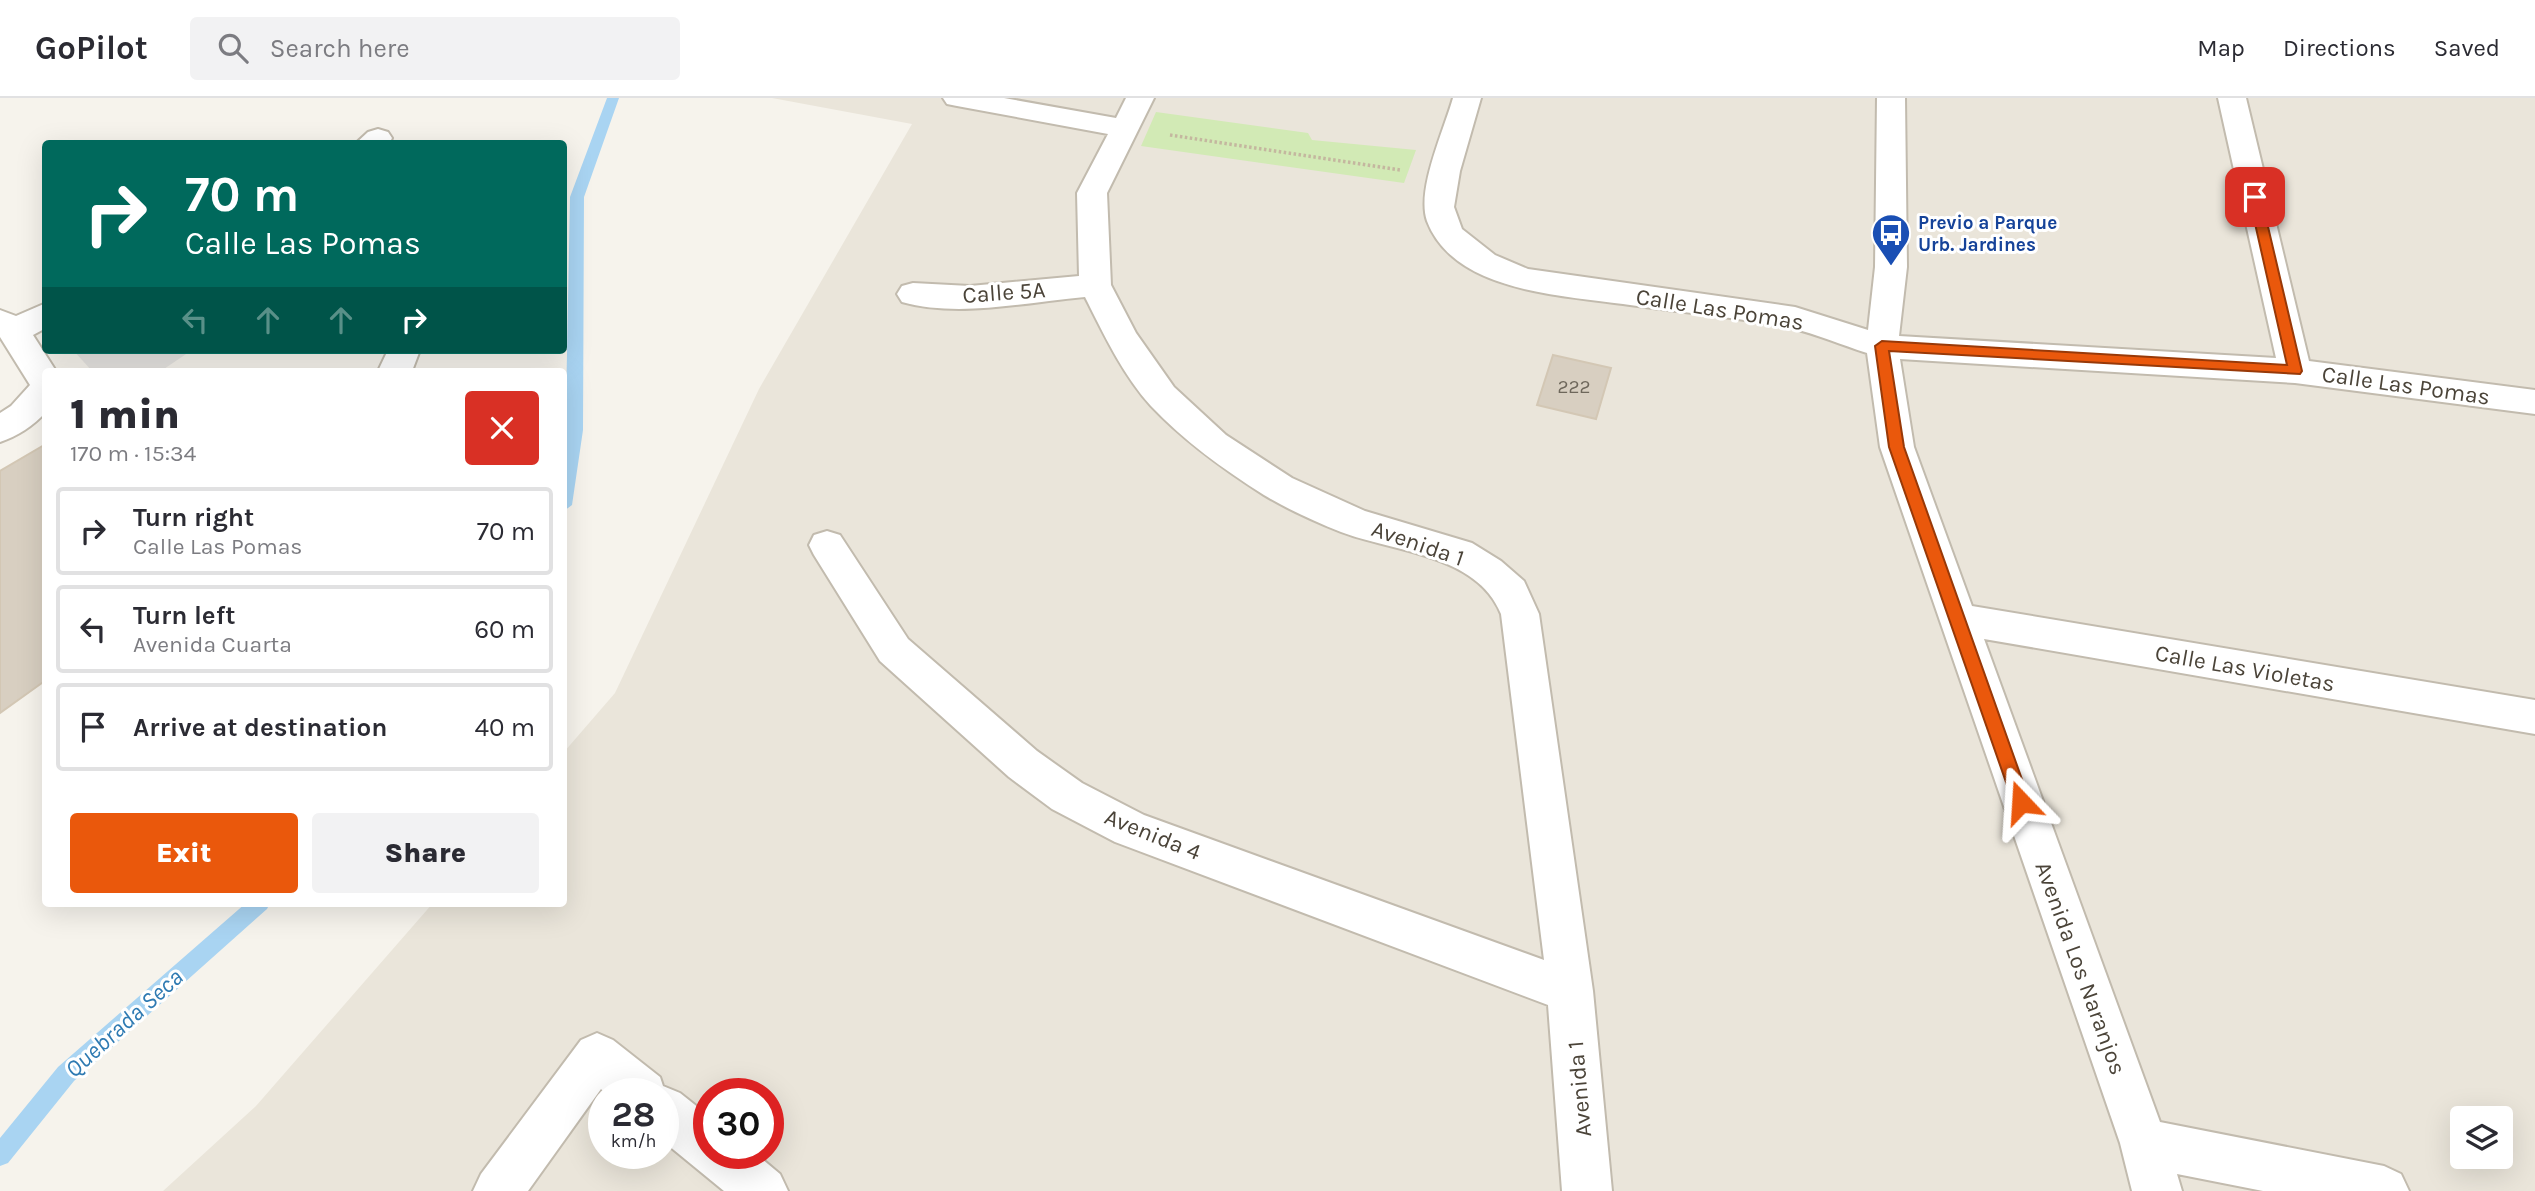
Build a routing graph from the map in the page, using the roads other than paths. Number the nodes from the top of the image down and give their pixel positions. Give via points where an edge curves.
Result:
1 (957, 98) edge
2 (1467, 98) edge
3 (1891, 98) edge
4 (2232, 98) edge
5 (1132, 113) edge
6 (1095, 285) junction
7 (913, 294) dead end
8 (42, 315) edge
9 (7, 326) edge
10 (1882, 346) junction
11 (2295, 371) junction
12 (42, 377) edge
13 (42, 394) edge
14 (2535, 402) edge
15 (0, 429) edge
16 (827, 545) dead end
17 (1956, 619) junction
18 (2535, 717) edge
19 (1570, 991) junction
20 (624, 1078) edge
21 (679, 1123) edge
22 (693, 1134) edge
23 (2144, 1143) junction
24 (736, 1169) edge
25 (498, 1191) edge
26 (763, 1191) edge
27 (1587, 1191) edge
28 (2157, 1191) edge
29 (2384, 1191) edge

1 - 5 street
2 - 10 street, Calle Las Pomas via 1442,191 1444,226 1464,250 1525,279 1795,318
3 - 10 street, Avenida Los Naranjos via 1891,267
4 - 11 street
5 - 6 street, Avenida 1 via 1092,193
6 - 7 street, Calle 5A via 970,297
6 - 19 street, Avenida 1 via 1122,338 1162,396 1214,444 1279,487 1354,522 1459,553 1511,592 1520,614
8 - 9 street
9 - 12 street
10 - 11 street, Calle Las Pomas
10 - 17 street, Avenida Los Naranjos via 1897,447
11 - 14 street, Calle Las Pomas
13 - 15 street via 23,415
16 - 19 street, Avenida 4 via 894,650 1023,764 1067,796 1130,829
17 - 18 street, Calle Las Violetas
17 - 23 street, Avenida Los Naranjos
19 - 27 street, Avenida 1
20 - 25 street via 597,1056
21 - 22 street
23 - 28 street, Avenida Los Naranjos
23 - 29 street
24 - 26 street

